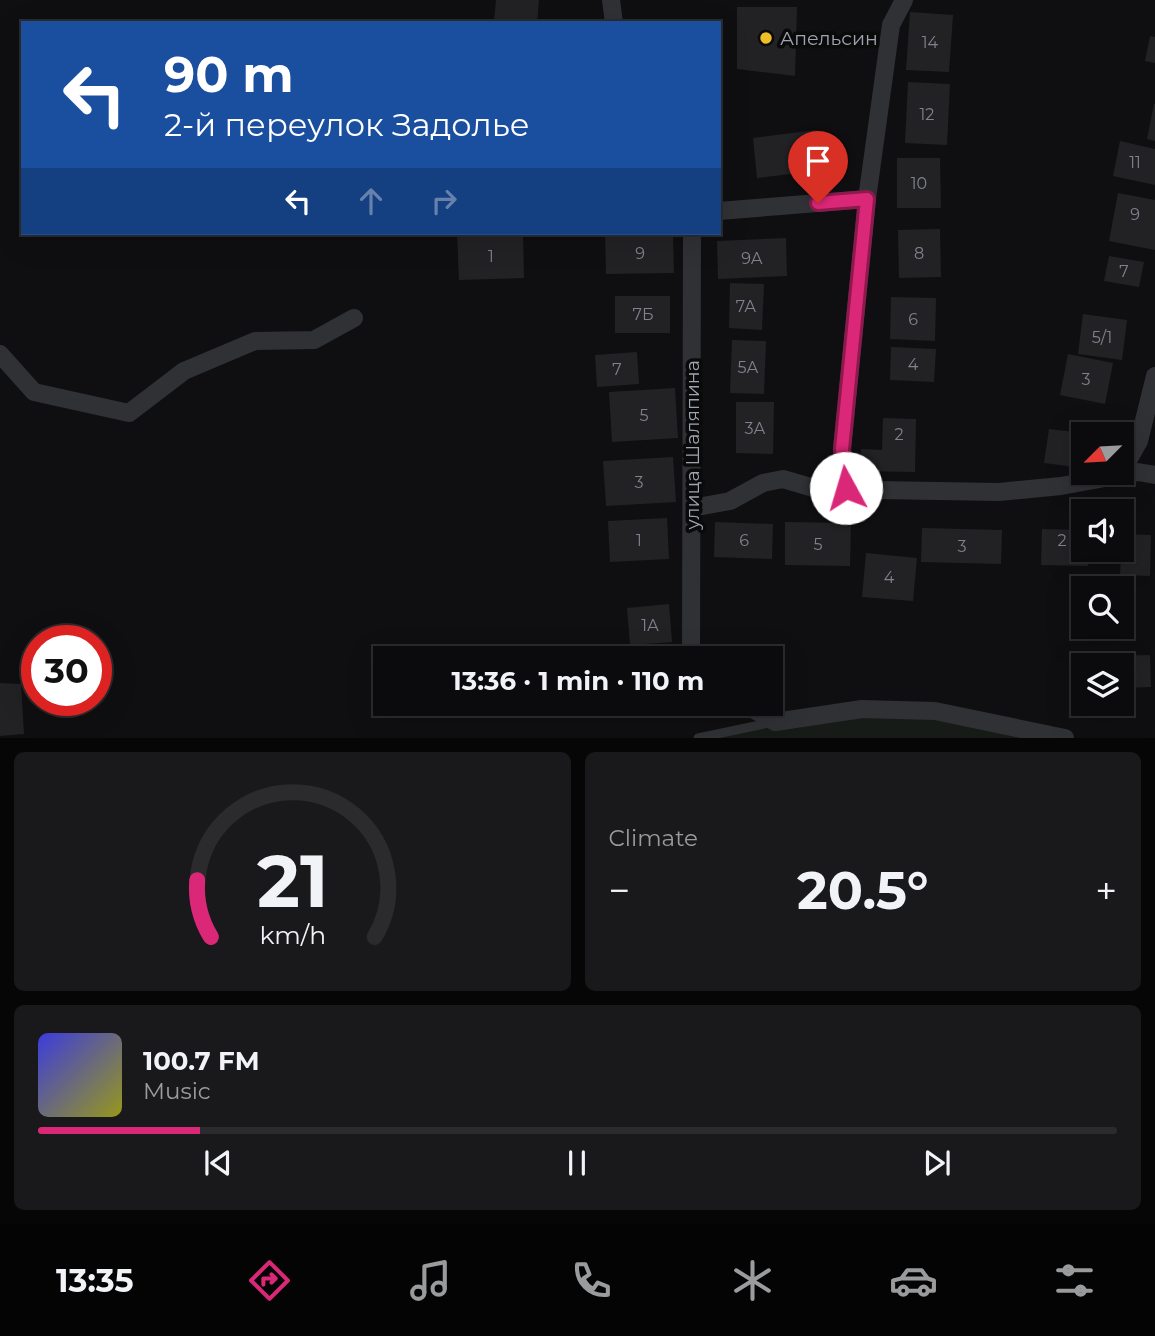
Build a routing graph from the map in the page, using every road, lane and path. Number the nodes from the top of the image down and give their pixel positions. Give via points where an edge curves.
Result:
1 (611, 0) edge
2 (904, 0) edge
3 (614, 21) edge
4 (867, 199) junction
5 (721, 211) edge
6 (692, 235) edge
7 (354, 318) dead end
8 (0, 354) edge
9 (1155, 376) edge
10 (1134, 450) edge
11 (1134, 474) edge
12 (1155, 475) edge
13 (1071, 484) edge
14 (846, 488) junction
15 (692, 508) junction
16 (691, 646) edge
17 (765, 716) edge
18 (775, 722) junction
19 (698, 737) edge
20 (1065, 737) edge

1 - 3 street
2 - 4 street via 891,25
4 - 5 street
4 - 14 street via 842,449
6 - 15 street, улица Шаляпина
7 - 8 street via 314,340 255,341 184,371 129,413 34,392
9 - 10 street
11 - 12 street
13 - 14 street via 999,492
14 - 15 street via 817,489 783,479 763,483 730,501
15 - 16 street, улица Шаляпина
17 - 18 street
18 - 19 lane
18 - 20 street via 862,709 923,710

